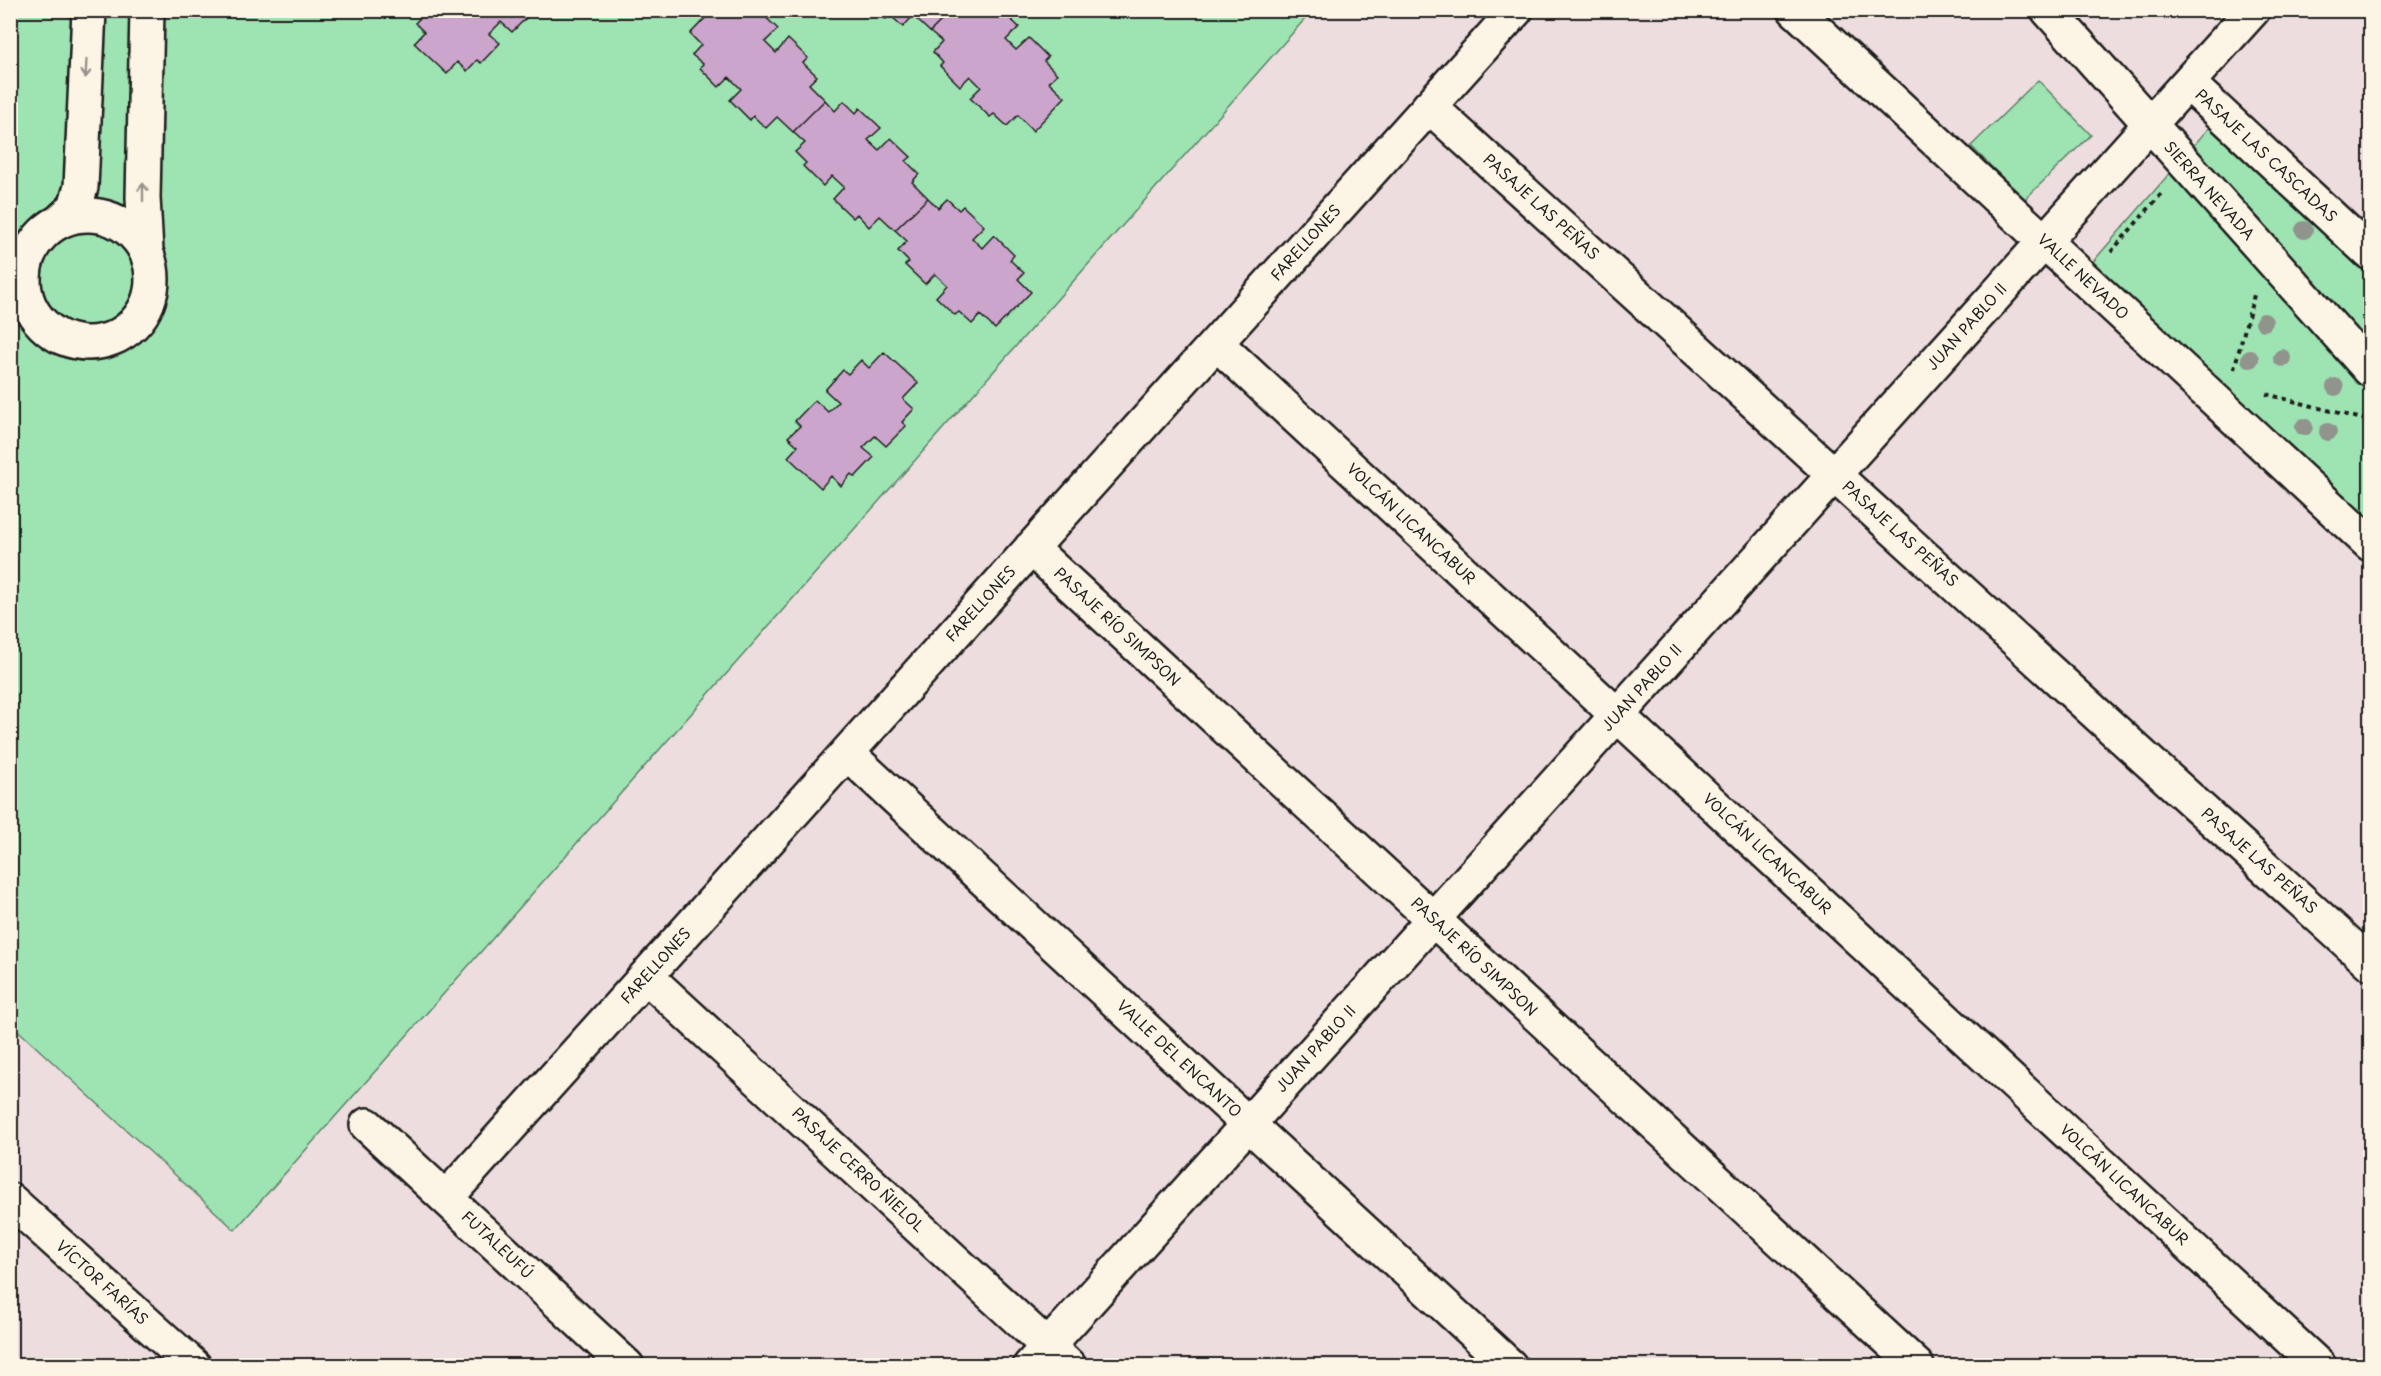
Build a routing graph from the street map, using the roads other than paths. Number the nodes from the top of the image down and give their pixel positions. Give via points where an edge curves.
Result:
1 (89, 10) edge
2 (147, 10) edge
3 (1516, 10) edge
4 (1796, 10) edge
5 (2048, 10) edge
6 (2253, 10) edge
7 (2188, 83) junction
8 (1429, 106) junction
9 (2150, 125) junction
10 (60, 221) junction
11 (2044, 242) junction
12 (146, 251) junction
13 (2370, 254) edge
14 (1216, 343) junction
15 (2370, 370) edge
16 (1834, 475) junction
17 (2370, 544) edge
18 (1031, 548) junction
19 (1617, 715) junction
20 (847, 753) junction
21 (1433, 919) junction
22 (2370, 963) edge
23 (646, 976) junction
24 (1248, 1124) junction
25 (367, 1125) dead end
26 (446, 1198) junction
27 (10, 1200) edge
28 (1049, 1359) edge
29 (194, 1365) edge
30 (627, 1365) edge
31 (1510, 1365) edge
32 (1917, 1365) edge
33 (2319, 1365) edge

1 -> 10 street via 81,187 75,207
12 -> 2 street via 143,198
3 - 8 street, FARELLONES
4 - 11 street, VALLE NEVADO
5 - 9 street, SIERRA NEVADA
6 - 7 street, JUAN PABLO II
7 - 9 street, JUAN PABLO II
7 - 13 street, PASAJE LAS CASCADAS
8 - 14 street, FARELLONES
8 - 16 street, PASAJE LAS PEÑAS
9 - 11 street, JUAN PABLO II
9 - 15 street, SIERRA NEVADA
10 - 12 street via 79,215 100,215 135,234
10 - 12 street via 43,234 30,252 24,273 26,295 35,315 50,331 70,340 92,344 113,338 132,326 151,291 152,271
11 - 16 street, JUAN PABLO II
11 - 17 street, VALLE NEVADO
14 - 18 street, FARELLONES
14 - 19 street, VOLCÁN LICANCABUR
16 - 19 street, JUAN PABLO II
16 - 22 street, PASAJE LAS PEÑAS
18 - 20 street, FARELLONES
18 - 21 street, PASAJE RÍO SIMPSON
19 - 21 street, JUAN PABLO II
19 - 33 street, VOLCÁN LICANCABUR
20 - 23 street, FARELLONES
20 - 24 street, VALLE DEL ENCANTO
21 - 24 street, JUAN PABLO II
21 - 32 street, PASAJE RÍO SIMPSON
23 - 26 street, FARELLONES
23 - 28 street, PASAJE CERRO ÑIELOL
24 - 28 street, JUAN PABLO II
24 - 31 street, VALLE DEL ENCANTO
25 - 26 street, FUTALEUFÚ
26 - 30 street, FUTALEUFÚ
27 - 29 street, VÍCTOR FARÍAS

